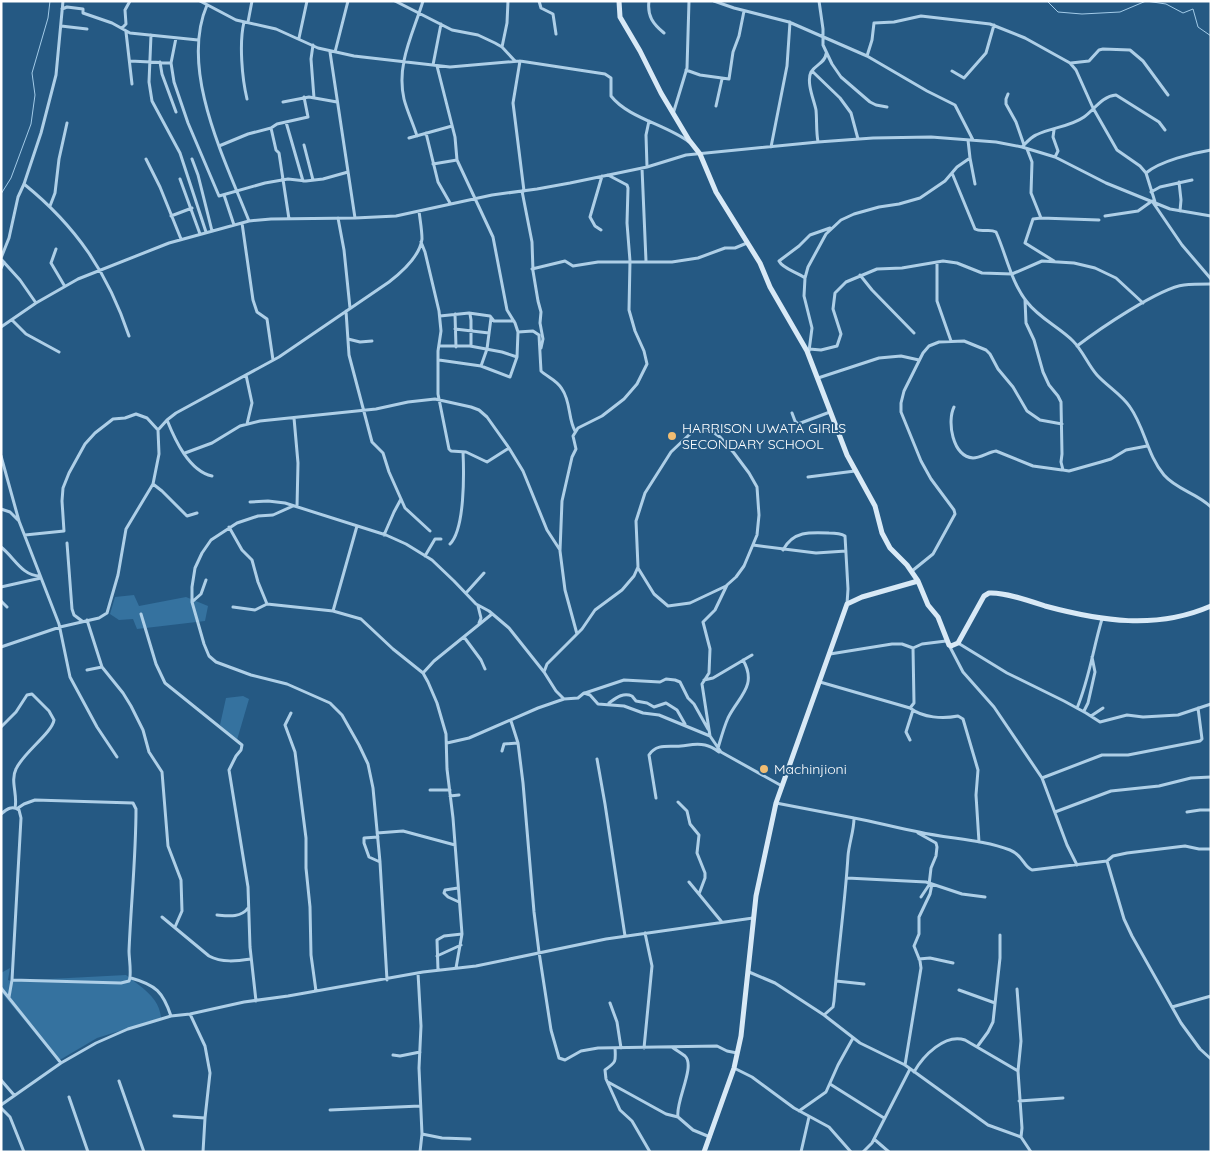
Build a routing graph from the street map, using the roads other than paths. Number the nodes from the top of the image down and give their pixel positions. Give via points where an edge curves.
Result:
1 (62, 1) edge
2 (130, 1) edge
3 (200, 1) edge
4 (252, 1) edge
5 (307, 1) edge
6 (348, 1) edge
7 (395, 1) edge
8 (423, 1) edge
9 (508, 1) edge
10 (539, 1) edge
11 (619, 1) edge
12 (648, 1) edge
13 (689, 1) edge
14 (714, 1) edge
15 (819, 1) edge
16 (207, 5) junction
17 (62, 9) junction
18 (744, 11) junction
19 (419, 12) junction
20 (246, 22) junction
21 (790, 22) junction
22 (441, 24) junction
23 (994, 25) junction
24 (61, 26) junction
25 (122, 28) junction
26 (87, 29) dead end
27 (126, 31) junction
28 (664, 33) dead end
29 (556, 34) dead end
30 (151, 35) junction
31 (823, 36) junction
32 (176, 38) junction
33 (299, 38) junction
34 (199, 40) junction
35 (314, 46) junction
36 (502, 47) junction
37 (330, 52) junction
38 (335, 52) junction
39 (825, 53) junction
40 (868, 56) junction
41 (130, 61) junction
42 (149, 61) junction
43 (518, 61) junction
44 (160, 62) junction
45 (171, 63) junction
46 (403, 63) junction
47 (1070, 63) junction
48 (435, 65) junction
49 (686, 70) junction
50 (812, 71) junction
51 (952, 71) dead end
52 (722, 79) junction
53 (132, 84) dead end
54 (1008, 94) dead end
55 (1168, 95) dead end
56 (304, 97) junction
57 (314, 98) junction
58 (246, 99) dead end
59 (283, 102) dead end
60 (337, 102) junction
61 (716, 106) dead end
62 (887, 107) dead end
63 (1093, 108) junction
64 (176, 112) dead end
65 (673, 114) junction
66 (649, 121) junction
67 (286, 122) junction
68 (67, 123) dead end
69 (452, 126) junction
70 (270, 128) junction
71 (1054, 129) junction
72 (1165, 130) dead end
73 (426, 133) junction
74 (417, 136) junction
75 (409, 138) dead end
76 (858, 139) junction
77 (968, 140) junction
78 (973, 140) junction
79 (818, 142) junction
80 (304, 145) dead end
81 (219, 146) junction
82 (694, 146) junction
83 (1023, 146) junction
84 (770, 147) junction
85 (1027, 149) junction
86 (1211, 150) edge
87 (700, 154) junction
88 (1055, 157) junction
89 (970, 158) junction
90 (146, 159) dead end
91 (192, 159) dead end
92 (457, 160) junction
93 (433, 164) junction
94 (644, 167) junction
95 (348, 172) junction
96 (952, 173) junction
97 (1146, 173) junction
98 (608, 175) junction
99 (602, 176) junction
100 (180, 179) dead end
101 (283, 180) junction
102 (313, 180) junction
103 (1192, 180) dead end
104 (303, 181) junction
105 (1179, 182) junction
106 (24, 184) junction
107 (975, 184) dead end
108 (236, 190) junction
109 (523, 191) junction
110 (1150, 192) junction
111 (224, 195) junction
112 (476, 198) junction
113 (1153, 202) junction
114 (450, 203) junction
115 (50, 206) junction
116 (192, 208) junction
117 (419, 211) junction
118 (1180, 211) junction
119 (171, 216) junction
120 (1105, 216) dead end
121 (1211, 216) edge
122 (338, 218) junction
123 (355, 218) junction
124 (1041, 218) junction
125 (289, 219) junction
126 (1099, 220) dead end
127 (249, 221) junction
128 (242, 223) junction
129 (234, 225) junction
130 (832, 228) junction
131 (602, 230) dead end
132 (212, 231) junction
133 (206, 232) junction
134 (200, 234) junction
135 (181, 239) junction
136 (421, 242) junction
137 (747, 243) junction
138 (56, 249) dead end
139 (2, 260) edge
140 (630, 261) junction
141 (646, 261) junction
142 (1054, 261) junction
143 (937, 262) junction
144 (1, 268) edge
145 (532, 270) junction
146 (100, 271) junction
147 (1012, 274) junction
148 (860, 276) junction
149 (805, 278) junction
150 (1211, 279) edge
151 (1211, 284) edge
152 (64, 285) junction
153 (1025, 299) junction
154 (36, 302) junction
155 (1143, 303) junction
156 (348, 310) junction
157 (469, 313) junction
158 (455, 314) junction
159 (440, 316) junction
160 (491, 318) junction
161 (12, 320) junction
162 (514, 321) junction
163 (1, 327) edge
164 (455, 328) junction
165 (471, 330) junction
166 (518, 332) junction
167 (489, 333) junction
168 (914, 333) dead end
169 (128, 336) dead end
170 (348, 339) junction
171 (951, 340) junction
172 (372, 342) dead end
173 (439, 346) junction
174 (471, 346) junction
175 (1077, 346) junction
176 (456, 347) junction
177 (541, 348) junction
178 (487, 349) junction
179 (59, 352) dead end
180 (809, 352) junction
181 (517, 357) junction
182 (273, 360) junction
183 (439, 360) junction
184 (919, 360) junction
185 (481, 366) junction
186 (246, 375) junction
187 (818, 378) junction
188 (439, 400) junction
189 (954, 406) dead end
190 (364, 410) junction
191 (830, 412) junction
192 (792, 413) dead end
193 (294, 418) junction
194 (167, 420) junction
195 (247, 424) junction
196 (1062, 424) junction
197 (158, 430) junction
198 (575, 431) junction
199 (1147, 446) junction
200 (509, 448) junction
201 (463, 452) junction
202 (185, 453) junction
203 (1, 456) edge
204 (1063, 470) junction
205 (856, 471) junction
206 (212, 476) dead end
207 (808, 477) dead end
208 (153, 484) junction
209 (402, 499) junction
210 (250, 502) dead end
211 (16, 507) junction
212 (295, 507) junction
213 (1211, 507) edge
214 (1, 509) edge
215 (10, 512) junction
216 (197, 513) dead end
217 (19, 521) junction
218 (357, 526) junction
219 (229, 527) junction
220 (430, 531) dead end
221 (384, 534) junction
222 (25, 536) junction
223 (441, 539) dead end
224 (67, 543) dead end
225 (450, 544) dead end
226 (753, 545) junction
227 (1, 547) edge
228 (783, 550) junction
229 (560, 551) junction
230 (846, 551) junction
231 (425, 556) junction
232 (638, 567) junction
233 (912, 572) junction
234 (484, 573) dead end
235 (41, 577) junction
236 (206, 580) dead end
237 (918, 581) junction
238 (727, 585) junction
239 (1, 587) edge
240 (466, 593) junction
241 (1, 602) edge
242 (192, 602) junction
243 (267, 604) junction
244 (847, 604) junction
245 (478, 606) junction
246 (1211, 606) edge
247 (7, 607) dead end
248 (233, 607) dead end
249 (333, 611) junction
250 (141, 614) dead end
251 (492, 614) junction
252 (1102, 619) junction
253 (87, 620) junction
254 (82, 621) junction
255 (479, 624) junction
256 (60, 627) junction
257 (577, 635) junction
258 (464, 637) junction
259 (946, 641) junction
260 (958, 643) junction
261 (950, 646) junction
262 (1, 647) edge
263 (913, 648) junction
264 (830, 654) junction
265 (752, 655) dead end
266 (1092, 657) junction
267 (743, 660) junction
268 (102, 667) junction
269 (485, 669) dead end
270 (87, 670) dead end
271 (544, 672) junction
272 (423, 673) junction
273 (704, 680) junction
274 (820, 682) junction
275 (584, 694) junction
276 (564, 699) junction
277 (609, 704) junction
278 (1211, 704) edge
279 (1078, 708) junction
280 (1103, 708) dead end
281 (1198, 708) junction
282 (912, 709) junction
283 (1084, 712) junction
284 (291, 713) dead end
285 (1090, 716) junction
286 (511, 721) junction
287 (685, 725) junction
288 (1, 727) edge
289 (709, 731) junction
290 (710, 736) junction
291 (910, 740) dead end
292 (446, 743) junction
293 (518, 743) junction
294 (719, 751) junction
295 (502, 752) dead end
296 (117, 757) dead end
297 (597, 759) dead end
298 (1211, 777) edge
299 (1042, 778) junction
300 (782, 786) junction
301 (430, 790) dead end
302 (450, 790) junction
303 (459, 795) dead end
304 (450, 796) junction
305 (656, 798) dead end
306 (678, 802) dead end
307 (776, 803) junction
308 (16, 808) junction
309 (1211, 810) edge
310 (1056, 812) junction
311 (1187, 812) dead end
312 (1, 814) edge
313 (854, 818) junction
314 (918, 832) junction
315 (378, 835) junction
316 (979, 842) junction
317 (455, 845) junction
318 (1211, 848) edge
319 (1107, 861) junction
320 (380, 862) junction
321 (1076, 865) junction
322 (847, 878) junction
323 (689, 882) dead end
324 (931, 883) junction
325 (458, 888) junction
326 (699, 894) junction
327 (921, 897) dead end
328 (985, 897) dead end
329 (459, 902) junction
330 (248, 908) junction
331 (217, 915) dead end
332 (238, 915) junction
333 (162, 917) dead end
334 (754, 918) junction
335 (249, 921) junction
336 (721, 922) junction
337 (175, 927) junction
338 (645, 933) junction
339 (462, 934) junction
340 (1000, 935) dead end
341 (625, 936) junction
342 (461, 945) junction
343 (539, 952) junction
344 (437, 956) junction
345 (251, 959) junction
346 (919, 959) junction
347 (953, 963) dead end
348 (456, 968) junction
349 (438, 970) junction
350 (749, 972) junction
351 (418, 973) junction
352 (131, 978) junction
353 (12, 980) junction
354 (387, 980) junction
355 (836, 981) junction
356 (864, 984) dead end
357 (1, 988) edge
358 (1018, 989) dead end
359 (960, 990) dead end
360 (316, 991) junction
361 (1211, 996) edge
362 (9, 997) junction
363 (256, 1001) junction
364 (610, 1003) dead end
365 (995, 1003) junction
366 (1172, 1007) junction
367 (190, 1014) junction
368 (824, 1015) junction
369 (171, 1016) junction
370 (853, 1038) junction
371 (671, 1047) junction
372 (976, 1047) junction
373 (615, 1048) junction
374 (621, 1048) junction
375 (644, 1048) junction
376 (420, 1052) junction
377 (738, 1052) junction
378 (393, 1055) dead end
379 (1211, 1059) edge
380 (61, 1063) junction
381 (905, 1065) junction
382 (734, 1068) junction
383 (910, 1068) junction
384 (1018, 1071) junction
385 (914, 1072) junction
386 (1, 1080) edge
387 (119, 1081) dead end
388 (608, 1082) junction
389 (830, 1084) junction
390 (14, 1095) junction
391 (69, 1097) dead end
392 (1063, 1098) dead end
393 (1019, 1101) junction
394 (420, 1106) junction
395 (1, 1107) edge
396 (330, 1110) dead end
397 (799, 1111) junction
398 (174, 1116) dead end
399 (678, 1117) junction
400 (809, 1117) junction
401 (205, 1118) junction
402 (884, 1118) junction
403 (422, 1134) junction
404 (710, 1137) junction
405 (1020, 1137) junction
406 (470, 1139) dead end
407 (874, 1139) junction
408 (848, 1148) junction
409 (24, 1152) edge
410 (88, 1152) edge
411 (144, 1152) edge
412 (203, 1152) edge
413 (420, 1152) edge
414 (650, 1152) edge
415 (704, 1152) edge
416 (801, 1152) edge
417 (845, 1152) edge
418 (851, 1152) edge
419 (863, 1152) edge
420 (889, 1152) edge
421 (1031, 1152) edge

1 - 17 street
2 - 25 street via 125,10 126,24
3 - 16 street
4 - 20 street
5 - 33 street
6 - 38 street
7 - 19 street
8 - 19 street
9 - 36 street
10 - 29 street via 542,8 553,14
11 - 65 street via 620,17
12 - 28 street via 650,19
13 - 49 street
14 - 18 street
15 - 31 street
16 - 20 street
16 - 34 street
17 - 24 street
17 - 25 street via 83,9 83,13
18 - 21 street
18 - 52 street via 730,78
19 - 22 street
19 - 46 street
20 - 33 street
20 - 58 street via 242,31
21 - 31 street
21 - 84 street via 787,66
22 - 36 street via 452,30 484,37
22 - 48 street
23 - 40 street via 928,16 876,23
23 - 47 street
23 - 51 street via 987,50 979,62 964,78
24 - 26 street
24 - 106 street via 58,67
25 - 27 street
27 - 30 street
27 - 41 street
30 - 32 street
30 - 42 street
31 - 39 street
31 - 40 street
32 - 34 street
32 - 45 street
33 - 35 street
34 - 81 street via 204,96
35 - 37 street
35 - 57 street via 311,59
36 - 43 street
37 - 38 street
37 - 60 street
38 - 46 street
39 - 50 street via 824,60
39 - 62 street via 840,75 858,92 876,106
40 - 78 street via 955,105
41 - 42 street
41 - 53 street
42 - 44 street
42 - 133 street via 153,104 182,158
43 - 48 street via 462,67
43 - 66 street via 608,75 613,99
43 - 109 street via 513,103
44 - 45 street
44 - 64 street
45 - 111 street via 176,91 188,123 218,195
46 - 48 street
46 - 74 street via 404,96
47 - 55 street via 1089,61 1099,50 1130,50 1143,61
47 - 63 street
48 - 69 street
49 - 52 street
49 - 65 street
50 - 76 street via 851,113
50 - 79 street via 810,81
52 - 61 street
54 - 83 street via 1006,104 1016,122
56 - 57 street
56 - 59 street
56 - 67 street via 308,117
57 - 60 street
60 - 95 street
63 - 71 street via 1082,118
63 - 72 street via 1116,95 1159,122
63 - 97 street via 1119,152
65 - 82 street
66 - 82 street
66 - 94 street
67 - 70 street
67 - 104 street
68 - 115 street
69 - 73 street
69 - 92 street
70 - 81 street
70 - 101 street via 279,153
71 - 83 street via 1037,134
71 - 88 street via 1058,151
73 - 74 street
73 - 93 street
74 - 75 street
76 - 77 street
76 - 79 street
77 - 78 street
77 - 89 street
78 - 83 street
79 - 84 street
80 - 102 street
81 - 108 street
82 - 87 street
83 - 85 street
84 - 87 street
85 - 88 street
85 - 124 street via 1032,162 1031,193
86 - 97 street via 1158,165
87 - 94 street
87 - 137 street via 716,192
88 - 113 street
89 - 96 street
89 - 107 street
90 - 119 street
91 - 132 street
92 - 93 street
92 - 112 street
93 - 114 street via 438,182
94 - 98 street
94 - 141 street
95 - 102 street
95 - 123 street
96 - 130 street via 920,198 854,214
96 - 147 street via 975,229 996,232
97 - 110 street
98 - 99 street
98 - 140 street via 628,188
99 - 109 street
99 - 131 street via 590,217
100 - 116 street
101 - 104 street
101 - 108 street
101 - 125 street
102 - 104 street
103 - 105 street
105 - 110 street
105 - 118 street
106 - 115 street
106 - 139 street
108 - 111 street
108 - 127 street
109 - 112 street
109 - 145 street via 532,242
110 - 113 street
111 - 129 street
112 - 114 street
112 - 162 street via 495,242 503,295 508,314
113 - 118 street
113 - 120 street via 1138,211
113 - 150 street via 1182,245
114 - 117 street
115 - 146 street via 76,235
116 - 119 street
116 - 134 street
117 - 123 street
117 - 136 street
118 - 121 street
119 - 135 street
122 - 123 street
122 - 125 street
122 - 156 street via 344,250
124 - 126 street
124 - 142 street via 1033,219 1025,243
125 - 127 street
127 - 128 street
128 - 129 street
128 - 182 street via 253,300 257,312 266,319
129 - 132 street
130 - 149 street via 819,245
130 - 149 street via 810,235 779,261 782,266
132 - 133 street
133 - 134 street
134 - 135 street
135 - 146 street
136 - 156 street via 417,252 396,276
136 - 159 street
137 - 141 street via 679,262
137 - 180 street
138 - 152 street via 51,264
139 - 144 street
139 - 154 street
140 - 141 street
140 - 145 street via 573,266 565,262
140 - 198 street via 629,314 647,364 620,403
142 - 147 street via 1037,263
142 - 155 street via 1100,270 1122,282
143 - 147 street via 957,263 982,273
143 - 148 street via 877,270
143 - 171 street via 938,301
145 - 177 street via 541,312
146 - 152 street
146 - 169 street via 116,300
147 - 153 street
148 - 168 street
148 - 180 street via 842,285 835,293 833,309 841,334 837,346
149 - 180 street via 804,296 812,328
151 - 155 street via 1183,285
152 - 154 street
153 - 175 street
153 - 196 street via 1027,328 1046,380 1060,398
154 - 161 street
155 - 175 street
156 - 170 street
156 - 182 street
157 - 158 street
157 - 160 street
157 - 165 street
158 - 159 street
158 - 164 street
159 - 173 street
160 - 162 street via 494,321
160 - 167 street
161 - 163 street
161 - 179 street via 32,338
162 - 166 street
164 - 165 street
164 - 176 street
165 - 167 street
165 - 174 street
166 - 177 street via 537,333
166 - 181 street
167 - 178 street
170 - 172 street
170 - 190 street via 349,355
171 - 184 street via 933,344
171 - 196 street via 968,341 986,350 1027,412 1040,420
173 - 176 street
173 - 183 street
174 - 176 street
174 - 178 street
175 - 199 street via 1095,373 1131,407
177 - 198 street via 541,371 562,389
178 - 181 street
178 - 185 street
180 - 187 street
181 - 185 street via 510,377
182 - 186 street
183 - 185 street
183 - 188 street
184 - 187 street via 902,356 879,358
184 - 233 street via 902,397 901,412 921,461 955,511 933,554
186 - 194 street
186 - 195 street via 252,403
187 - 191 street
188 - 190 street
188 - 200 street via 479,410
188 - 201 street via 449,448
189 - 204 street via 950,418 952,436 966,455 975,458 996,451 1033,466
190 - 193 street
190 - 209 street via 372,442 383,453
191 - 192 street via 798,424
191 - 205 street
193 - 195 street
193 - 212 street via 298,463
194 - 197 street
194 - 202 street
195 - 202 street
196 - 204 street
197 - 208 street via 159,454
197 - 222 street via 147,418 136,414 116,418 107,424 86,444 66,480 62,501 64,531
198 - 229 street via 576,449 562,501
199 - 204 street via 1126,450 1101,462
199 - 213 street via 1165,476
200 - 201 street via 487,462
200 - 229 street
201 - 225 street via 462,502 457,534
202 - 206 street via 196,469
203 - 211 street
205 - 207 street
205 - 233 street via 875,506 890,548
208 - 216 street via 187,516
208 - 253 street via 126,529 107,613
209 - 220 street via 408,512
209 - 221 street
210 - 212 street via 276,501
211 - 215 street
211 - 217 street
212 - 218 street
212 - 219 street
214 - 215 street
215 - 217 street
217 - 222 street
218 - 221 street
218 - 249 street
219 - 242 street via 211,540 199,558 193,574
219 - 243 street via 242,550 251,558
221 - 231 street
222 - 235 street
223 - 231 street via 435,539
224 - 254 street via 72,609
226 - 228 street
226 - 232 street via 759,521 755,483 717,434 707,429 696,430 671,452 640,505 636,528
226 - 238 street via 742,570
227 - 235 street via 14,563
228 - 230 street via 816,554
228 - 230 street via 797,535 814,532 844,535
229 - 257 street via 565,590
230 - 244 street
231 - 240 street
232 - 238 street via 654,594 668,606 690,603
232 - 257 street via 622,590 595,610
233 - 237 street
234 - 240 street
235 - 239 street
235 - 256 street
236 - 242 street via 201,594
237 - 244 street
237 - 259 street via 928,605 938,617
238 - 273 street via 715,610 703,622 710,648 708,673
240 - 245 street
241 - 247 street
242 - 315 street via 204,644 216,662 299,688 339,710 368,764
243 - 248 street via 255,610
243 - 249 street
244 - 264 street
245 - 251 street
245 - 255 street
246 - 252 street via 1172,618
249 - 272 street via 365,622
250 - 330 street via 164,682 242,745 229,770 248,887
251 - 255 street
251 - 271 street via 509,628
252 - 260 street via 989,593 984,596
252 - 266 street
253 - 254 street
253 - 268 street
254 - 256 street
255 - 258 street
256 - 262 street
256 - 296 street via 72,681
257 - 271 street via 547,664
258 - 269 street
258 - 272 street
259 - 261 street
259 - 263 street
260 - 261 street
260 - 279 street via 1007,673
261 - 299 street via 963,672 994,707
263 - 264 street via 892,644
263 - 282 street
264 - 274 street
265 - 267 street
266 - 279 street
266 - 283 street via 1095,672
267 - 273 street
267 - 294 street via 748,682 729,716
268 - 270 street
268 - 337 street via 131,706 149,752 162,772 168,846 181,880 182,911
271 - 276 street
272 - 292 street via 441,715
273 - 289 street via 702,686
274 - 282 street
274 - 300 street
275 - 276 street
275 - 277 street via 590,695 598,704
275 - 289 street via 622,680 675,680 680,682
276 - 286 street
277 - 287 street via 659,715
277 - 287 street via 618,696 627,694 654,707 666,703 677,710
278 - 281 street
279 - 283 street
280 - 285 street
281 - 285 street via 1163,716 1122,715 1101,722
281 - 299 street via 1200,741 1102,756
282 - 291 street via 906,732
282 - 316 street via 919,714 960,716 963,720 978,770
283 - 285 street
284 - 360 street via 285,725 295,752 305,831 311,955
286 - 292 street via 464,740
286 - 293 street
287 - 290 street
288 - 308 street via 29,694 44,705 54,720 15,770
289 - 290 street
290 - 294 street
292 - 302 street
293 - 295 street via 504,744
293 - 343 street
294 - 300 street
294 - 305 street via 696,743 655,748 649,755
297 - 341 street
298 - 310 street via 1111,792
299 - 310 street
300 - 307 street
301 - 302 street
302 - 304 street
303 - 304 street
304 - 317 street
306 - 326 street via 687,811 690,824 699,836 697,853 706,875
307 - 313 street
307 - 334 street
308 - 312 street
308 - 352 street via 35,800 114,801 136,805 136,860 129,958
308 - 353 street via 20,812 21,823
309 - 311 street
310 - 321 street
313 - 314 street
313 - 322 street
314 - 316 street
314 - 324 street via 938,847 931,868
315 - 317 street via 403,831
315 - 320 street
315 - 320 street via 364,840 369,857
316 - 321 street via 1016,853 1032,870
317 - 325 street
318 - 319 street via 1185,846 1127,853
319 - 321 street
319 - 366 street via 1132,936
320 - 354 street
322 - 324 street
322 - 355 street
323 - 326 street
324 - 327 street
324 - 328 street via 962,894
324 - 346 street via 914,946
325 - 329 street
325 - 329 street via 444,893
326 - 336 street
329 - 339 street
330 - 332 street
330 - 335 street
331 - 332 street
332 - 335 street
333 - 337 street
334 - 336 street
334 - 350 street
335 - 345 street
336 - 338 street
337 - 345 street via 215,959
338 - 341 street
338 - 375 street via 652,966
339 - 342 street
339 - 344 street via 438,938
340 - 365 street
341 - 343 street
342 - 344 street
342 - 348 street
343 - 348 street
343 - 373 street via 551,1030 559,1058 565,1060 586,1049
344 - 349 street
345 - 363 street
346 - 347 street
346 - 381 street via 920,975
348 - 349 street
349 - 351 street
350 - 368 street via 775,983
350 - 377 street
351 - 354 street
351 - 376 street via 422,1031
352 - 353 street via 120,983
352 - 369 street via 147,983 159,992
353 - 362 street
354 - 360 street
355 - 356 street
355 - 368 street via 833,1007
357 - 362 street
358 - 384 street via 1021,1041
359 - 365 street
360 - 363 street
361 - 366 street
362 - 380 street
363 - 367 street
364 - 374 street
365 - 372 street via 991,1027
366 - 379 street via 1191,1038
367 - 369 street
367 - 401 street via 203,1039 209,1064
368 - 370 street
369 - 380 street via 112,1035
370 - 381 street
370 - 389 street
371 - 375 street
371 - 377 street via 717,1046
371 - 399 street via 686,1057 688,1064
372 - 384 street
372 - 385 street via 961,1039 951,1039 929,1053
373 - 374 street
373 - 388 street via 615,1062 605,1070
374 - 375 street
376 - 378 street
376 - 394 street
377 - 382 street
380 - 390 street
381 - 383 street
382 - 397 street
382 - 404 street
383 - 385 street
383 - 402 street
384 - 393 street
385 - 405 street via 988,1125
386 - 390 street
387 - 411 street
388 - 399 street via 666,1114
388 - 414 street via 622,1113 632,1121
389 - 397 street via 826,1092
389 - 402 street
390 - 395 street
391 - 410 street
392 - 393 street
393 - 405 street
394 - 396 street
394 - 403 street
395 - 409 street via 10,1117
397 - 400 street
398 - 401 street
399 - 404 street via 693,1130
400 - 408 street via 829,1127
400 - 416 street
401 - 412 street
402 - 407 street
403 - 406 street
403 - 413 street
404 - 415 street
405 - 421 street
407 - 419 street
407 - 420 street
408 - 417 street
408 - 418 street

